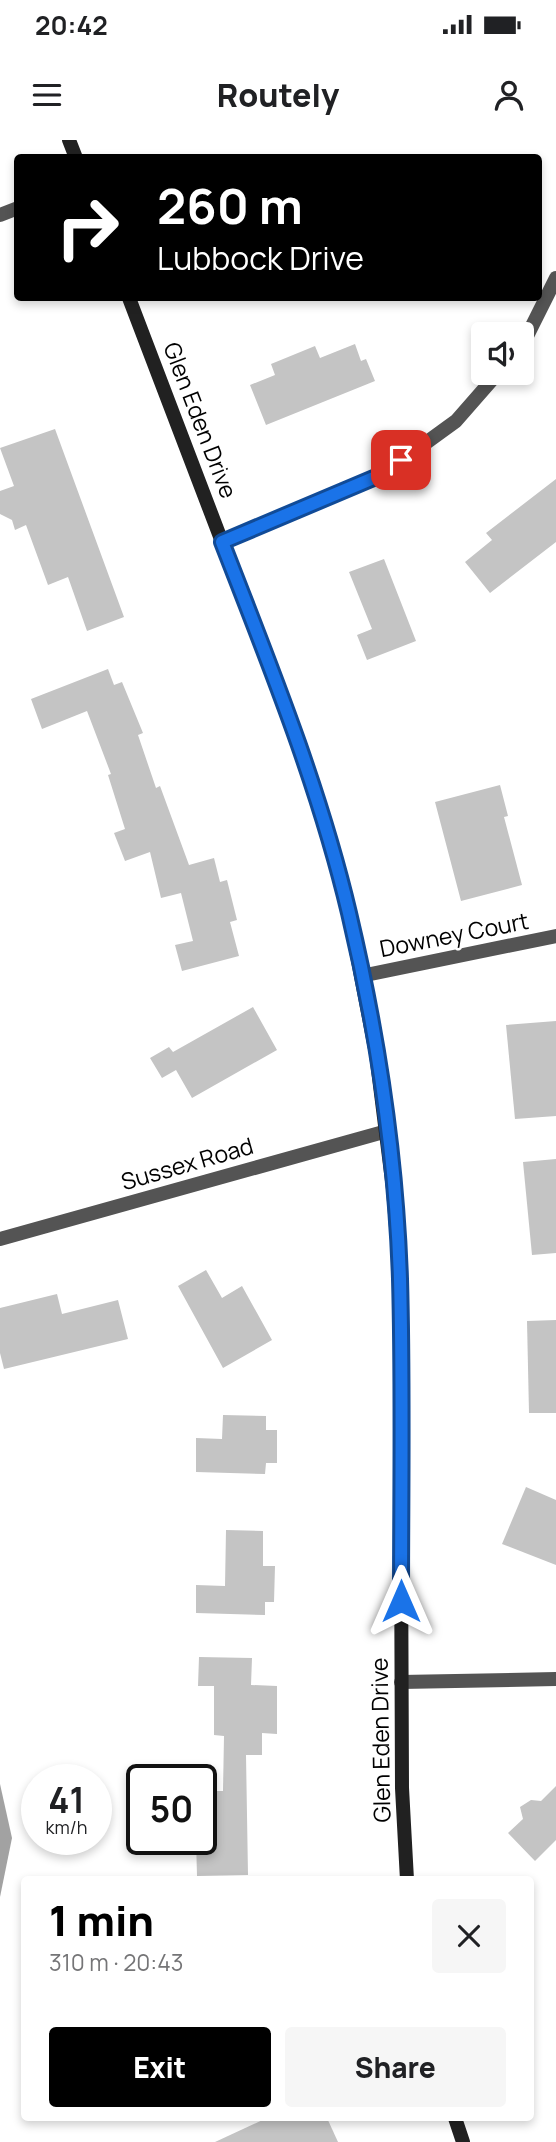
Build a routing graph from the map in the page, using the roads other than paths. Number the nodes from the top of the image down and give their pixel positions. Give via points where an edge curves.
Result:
1 (556, 278) edge
2 (130, 301) edge
3 (534, 322) edge
4 (488, 385) edge
5 (222, 542) junction
6 (556, 936) edge
7 (362, 976) junction
8 (387, 1131) junction
9 (0, 1239) edge
10 (556, 1679) edge
11 (401, 1682) junction
12 (407, 1876) edge
13 (456, 2121) edge
14 (463, 2142) edge

1 - 3 street
2 - 5 main road, Glen Eden Drive
4 - 5 street via 456,421 383,474
5 - 7 main road, Glen Eden Drive via 334,852
6 - 7 street, Downey Court
7 - 8 main road, Glen Eden Drive
8 - 9 street, Sussex Road
8 - 11 main road, Glen Eden Drive via 400,1278
10 - 11 street
11 - 12 main road, Glen Eden Drive
13 - 14 main road

